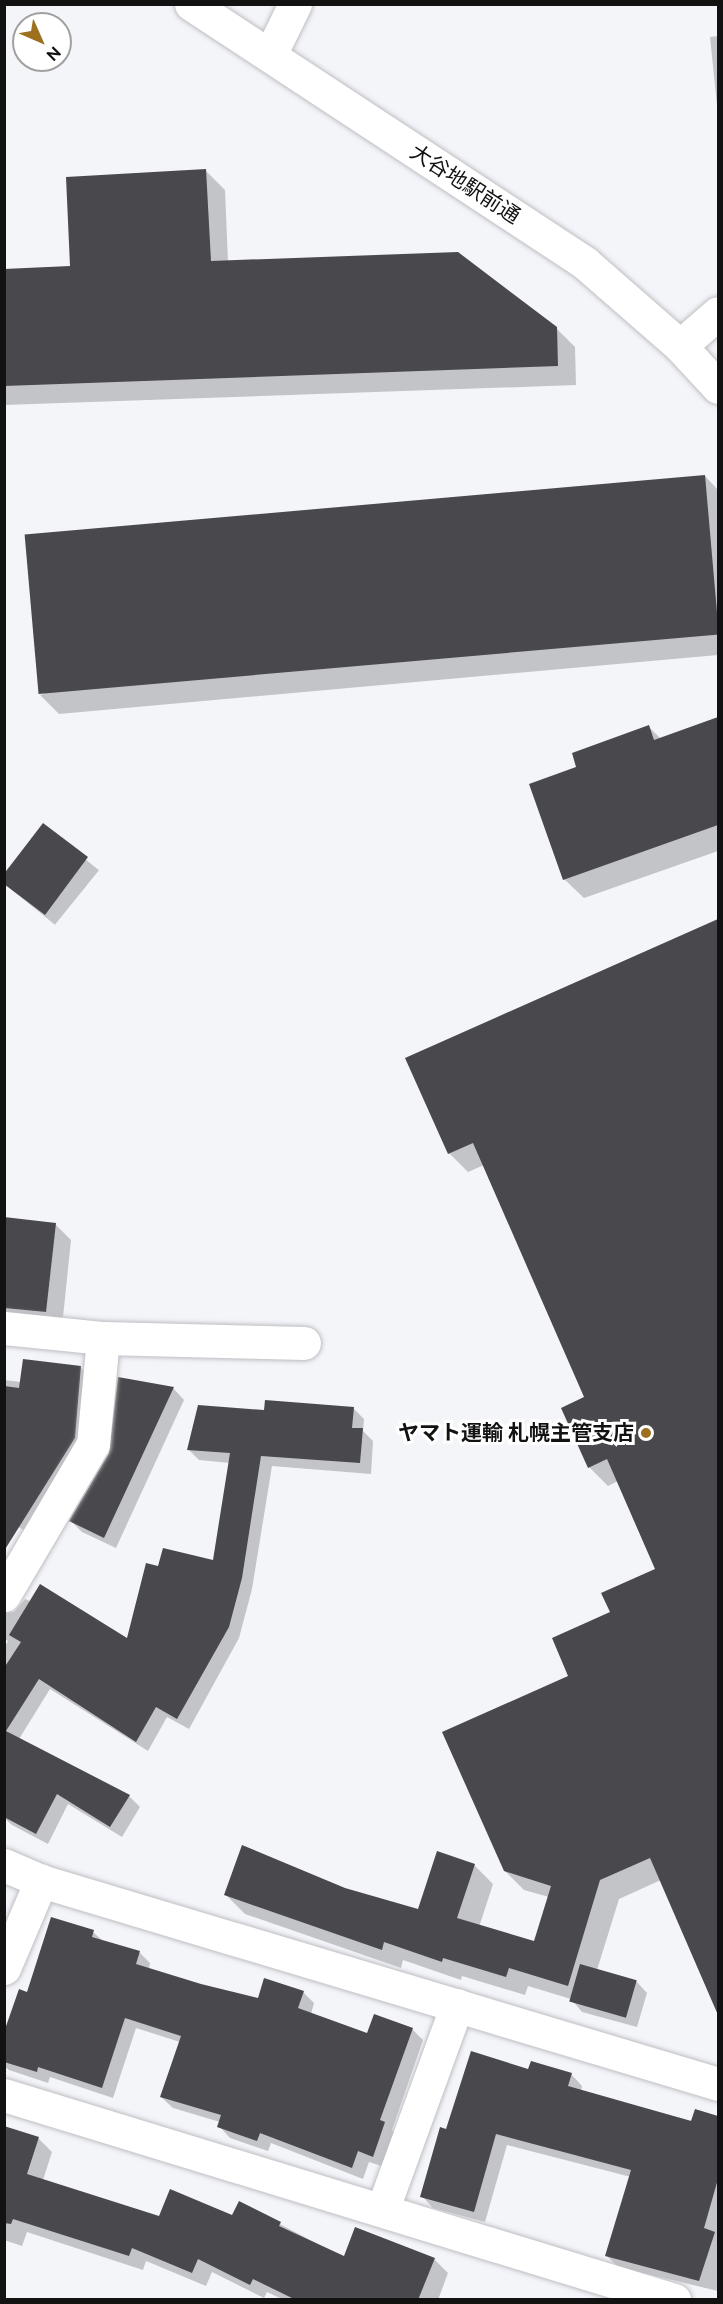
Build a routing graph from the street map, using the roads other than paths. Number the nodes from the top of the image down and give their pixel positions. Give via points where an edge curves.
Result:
1 (191, 4) edge
2 (295, 4) edge
3 (270, 54) junction
4 (718, 313) edge
5 (680, 346) junction
6 (718, 387) edge
7 (4, 1328) edge
8 (103, 1338) junction
9 (304, 1343) dead end
10 (4, 1595) edge
11 (4, 1865) edge
12 (41, 1881) junction
13 (4, 1968) edge
14 (457, 2005) junction
15 (718, 2084) edge
16 (4, 2095) edge
17 (383, 2208) junction
18 (674, 2300) edge

1 - 3 street, 大谷地駅前通
2 - 3 street
3 - 5 street, 大谷地駅前通 via 585,263
4 - 5 street
5 - 6 street, 大谷地駅前通
7 - 8 street
8 - 9 street
8 - 10 street via 93,1444
11 - 12 street
12 - 13 street
12 - 14 street
14 - 15 street
14 - 17 street
16 - 17 street
17 - 18 street

